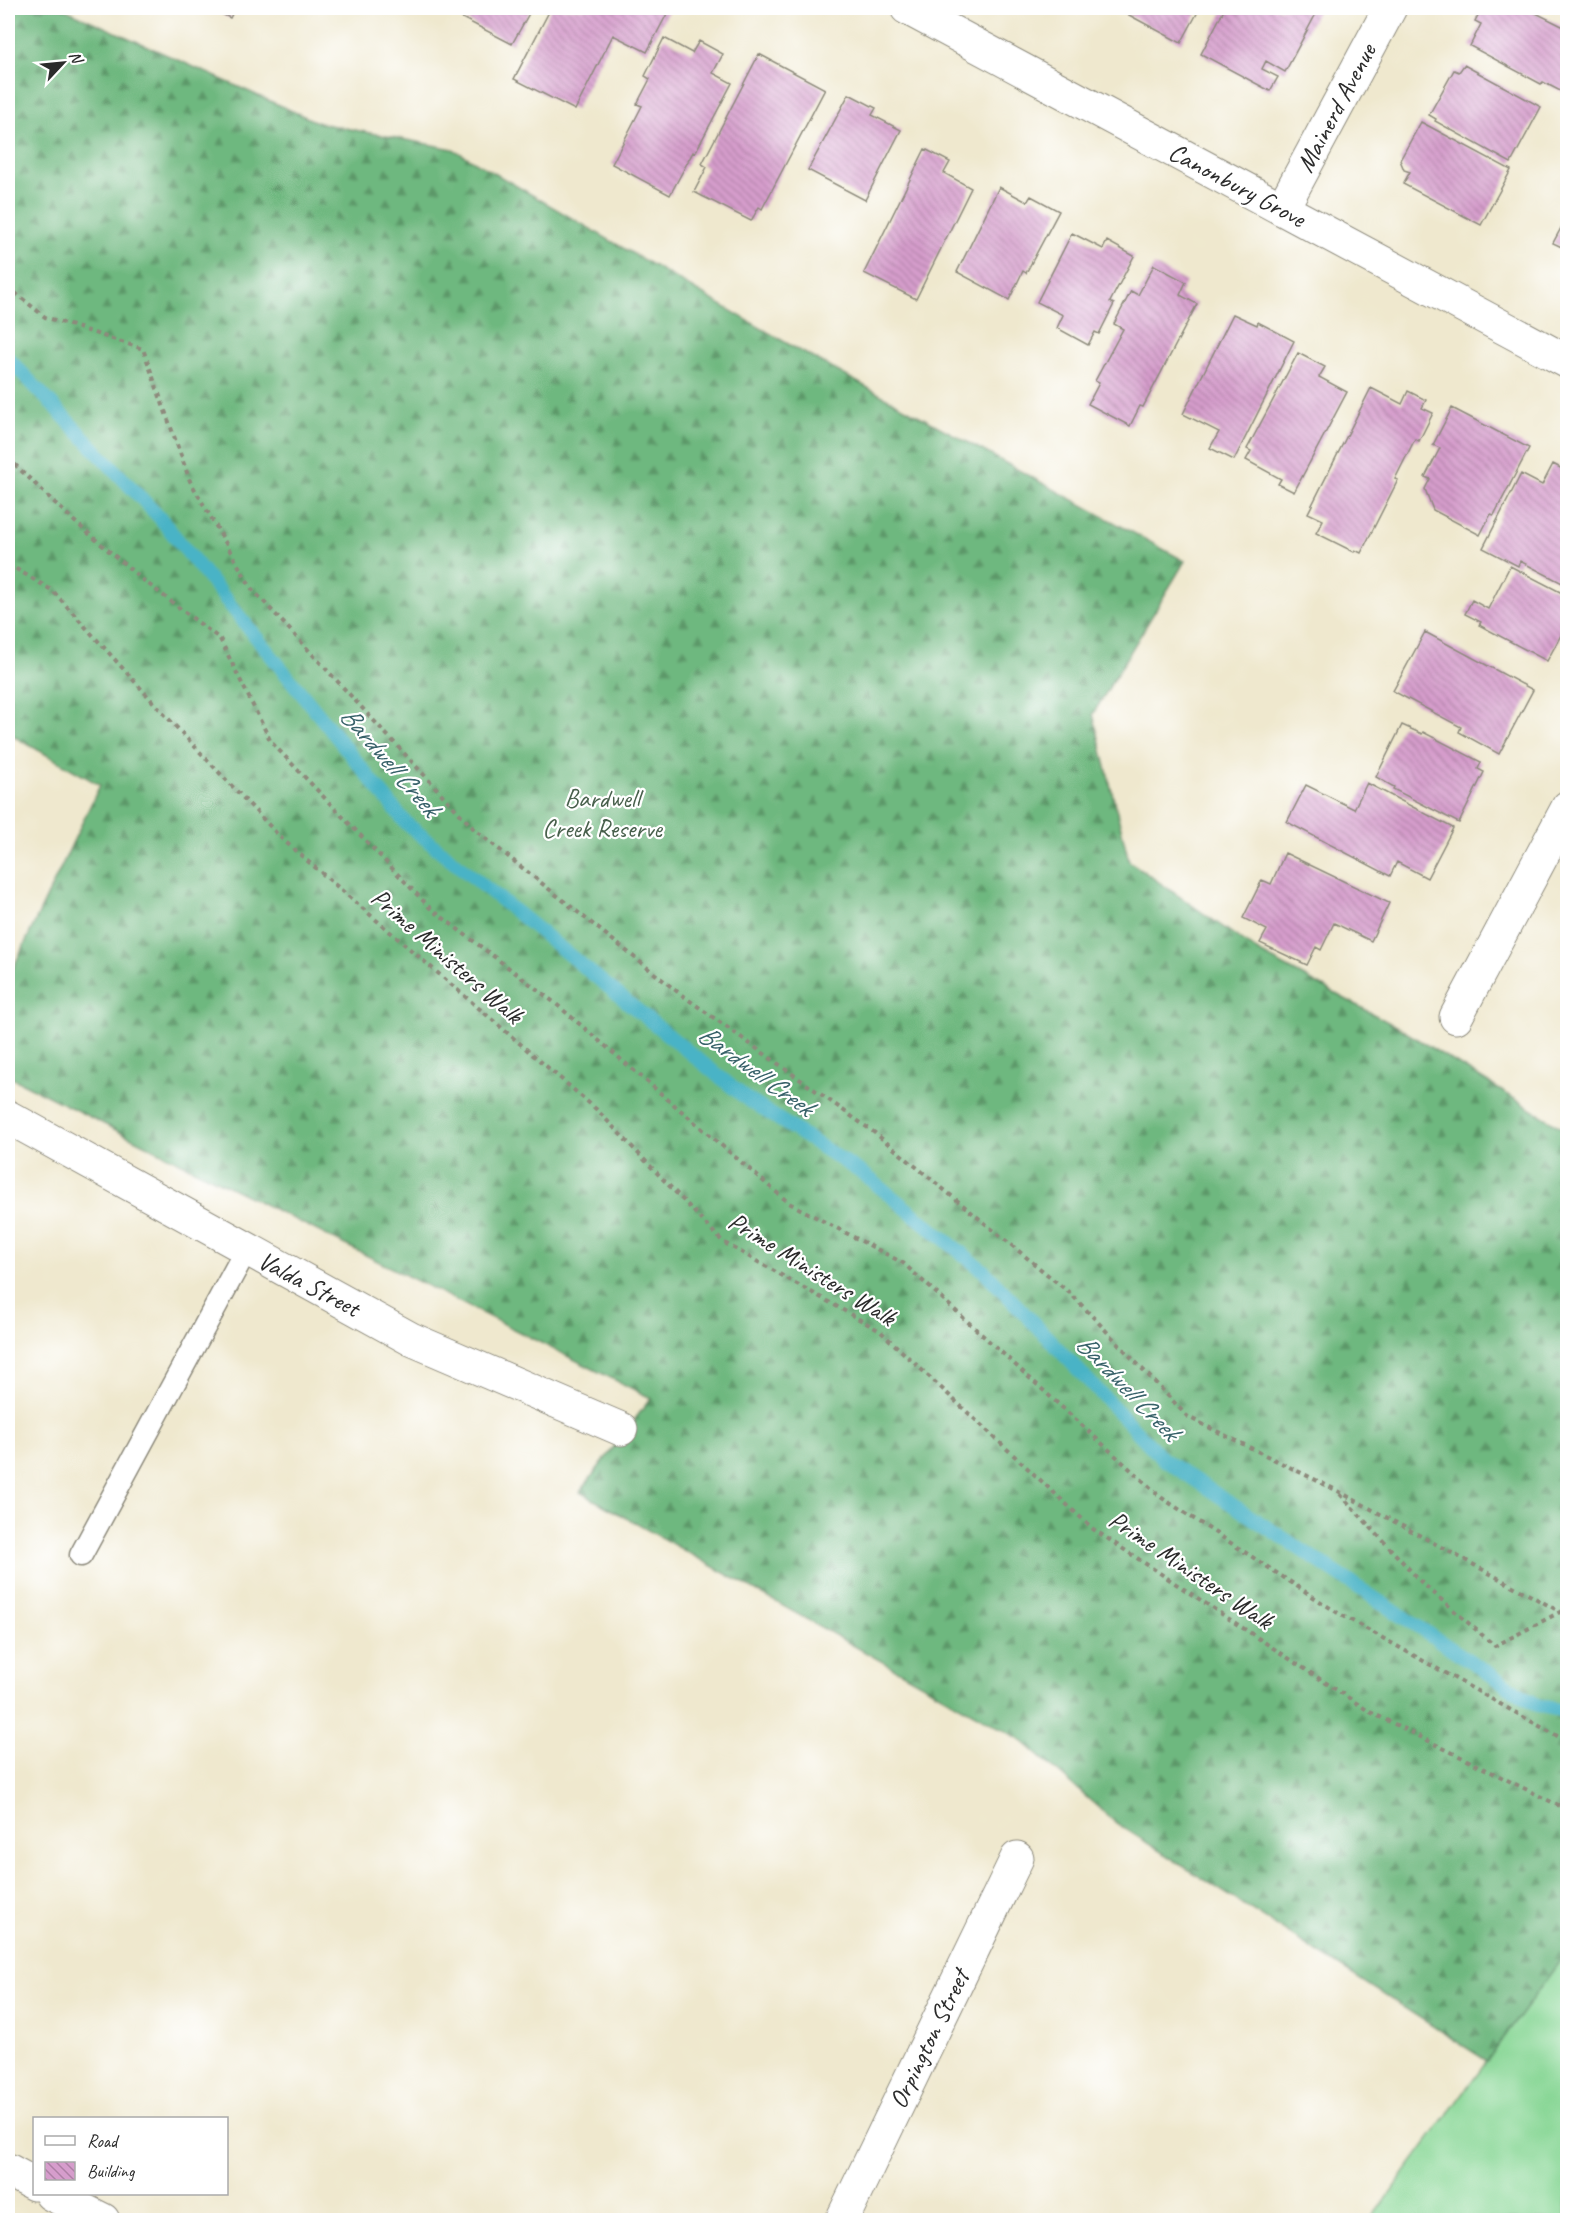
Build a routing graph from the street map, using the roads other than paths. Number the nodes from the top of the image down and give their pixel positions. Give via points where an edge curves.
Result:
1 (907, 8) edge
2 (1390, 8) edge
3 (1282, 209) junction
4 (1568, 362) edge
5 (1568, 807) edge
6 (1456, 1017) dead end
7 (8, 1117) edge
8 (246, 1250) junction
9 (621, 1429) dead end
10 (81, 1555) dead end
11 (1017, 1858) dead end
12 (8, 2170) edge
13 (33, 2183) edge
14 (64, 2205) edge
15 (104, 2220) edge
16 (842, 2220) edge

1 - 3 street, Canonbury Grove
2 - 3 street, Mainerd Avenue
3 - 4 street, Canonbury Grove
5 - 6 street
7 - 8 street, Valda Street
8 - 9 street, Valda Street via 411,1339
8 - 10 lane
11 - 16 street, Orpington Street
12 - 13 street
14 - 15 street

